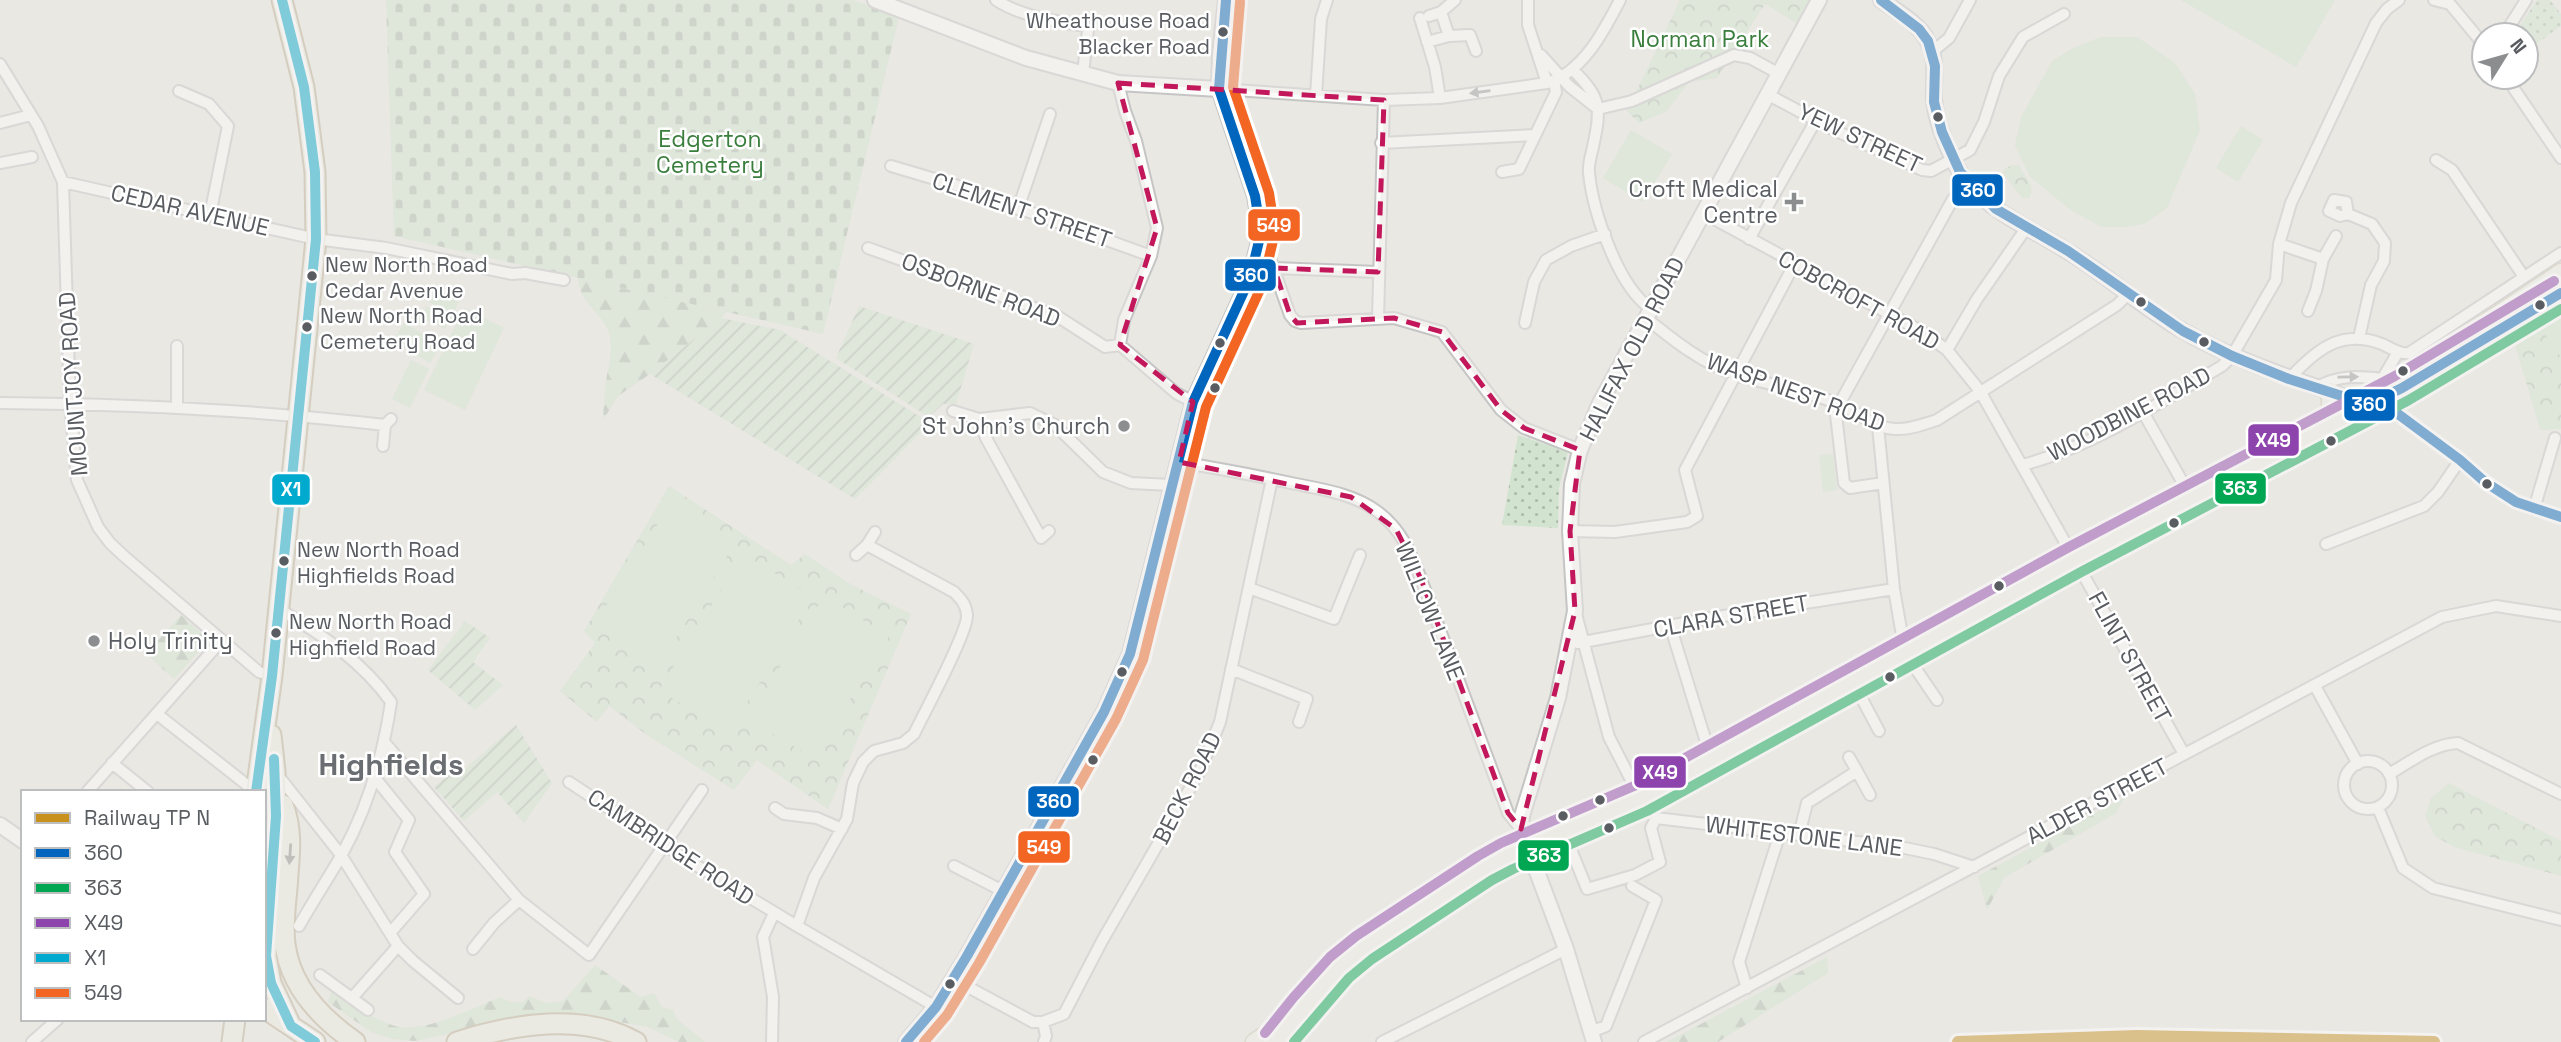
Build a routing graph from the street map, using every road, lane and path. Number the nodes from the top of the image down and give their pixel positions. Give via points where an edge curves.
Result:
1 (282, 0) edge
2 (996, 0) edge
3 (1226, 0) edge
4 (1327, 0) edge
5 (1528, 0) edge
6 (1620, 0) edge
7 (1819, 0) edge
8 (1881, 0) edge
9 (1970, 0) edge
10 (2399, 0) edge
11 (2434, 0) edge
12 (2526, 0) edge
13 (881, 1) edge
14 (2451, 2) edge
15 (1448, 6) edge
16 (2064, 14) dead end
17 (2513, 21) edge
18 (2470, 27) edge
19 (1449, 36) junction
20 (1427, 42) junction
21 (1476, 51) dead end
22 (1932, 52) junction
23 (0, 64) edge
24 (1573, 70) junction
25 (1083, 73) junction
26 (1777, 73) junction
27 (1554, 80) junction
28 (1118, 83) junction
29 (1219, 89) junction
30 (179, 91) dead end
31 (2516, 91) edge
32 (1767, 94) junction
33 (1316, 95) junction
34 (1440, 98) junction
35 (1384, 100) junction
36 (1598, 109) junction
37 (1050, 114) dead end
38 (31, 115) junction
39 (1816, 120) junction
40 (0, 123) edge
41 (1534, 135) junction
42 (1381, 143) junction
43 (32, 158) dead end
44 (2561, 158) edge
45 (1954, 160) junction
46 (2436, 160) dead end
47 (0, 163) edge
48 (891, 166) dead end
49 (1502, 172) dead end
50 (64, 182) junction
51 (1969, 184) junction
52 (1018, 209) junction
53 (1703, 213) junction
54 (2348, 214) dead end
55 (210, 215) junction
56 (2027, 227) junction
57 (1261, 233) junction
58 (1605, 234) junction
59 (2336, 236) dead end
60 (316, 239) junction
61 (1749, 239) junction
62 (2279, 244) junction
63 (868, 248) dead end
64 (2561, 253) edge
65 (1151, 256) junction
66 (2323, 259) junction
67 (1795, 263) junction
68 (1274, 268) junction
69 (1378, 272) junction
70 (2561, 272) edge
71 (2524, 277) junction
72 (565, 280) dead end
73 (2129, 293) junction
74 (2561, 293) edge
75 (2308, 312) dead end
76 (1648, 313) junction
77 (1888, 314) junction
78 (1378, 319) junction
79 (1525, 323) dead end
80 (2359, 338) junction
81 (1120, 345) junction
82 (177, 346) dead end
83 (1947, 350) junction
84 (2398, 352) junction
85 (2232, 356) junction
86 (1735, 374) junction
87 (2289, 379) junction
88 (2382, 379) junction
89 (2402, 388) junction
90 (2324, 389) junction
91 (1980, 391) junction
92 (1193, 402) junction
93 (0, 403) edge
94 (70, 403) junction
95 (1839, 404) junction
96 (2367, 405) junction
97 (177, 407) junction
98 (953, 411) dead end
99 (2143, 412) junction
100 (2398, 414) junction
101 (300, 415) junction
102 (979, 419) junction
103 (1878, 426) junction
104 (2323, 428) junction
105 (2555, 438) dead end
106 (383, 446) dead end
107 (1580, 450) junction
108 (2460, 460) junction
109 (1179, 462) junction
110 (2022, 465) junction
111 (1272, 479) junction
112 (1883, 483) junction
113 (1171, 485) junction
114 (2190, 500) junction
115 (2534, 509) junction
116 (2561, 517) edge
117 (1049, 531) dead end
118 (876, 532) dead end
119 (1570, 535) junction
120 (2326, 544) dead end
121 (867, 545) junction
122 (856, 555) dead end
123 (1360, 555) dead end
124 (2076, 559) junction
125 (1249, 588) junction
126 (1894, 589) junction
127 (279, 609) junction
128 (2561, 616) edge
129 (1670, 625) junction
130 (222, 640) junction
131 (1576, 643) junction
132 (1905, 653) junction
133 (1231, 669) junction
134 (272, 676) junction
135 (1853, 682) junction
136 (2315, 686) junction
137 (1937, 700) dead end
138 (268, 712) junction
139 (157, 715) junction
140 (1299, 722) dead end
141 (1879, 731) dead end
142 (385, 743) junction
143 (2184, 754) junction
144 (1850, 757) dead end
145 (1711, 758) junction
146 (112, 763) junction
147 (2358, 764) junction
148 (1857, 771) junction
149 (2389, 774) junction
150 (375, 778) junction
151 (276, 780) junction
152 (569, 782) dead end
153 (89, 790) edge
154 (146, 790) edge
155 (253, 790) edge
156 (256, 790) edge
157 (702, 790) dead end
158 (2561, 793) edge
159 (1870, 794) dead end
160 (1640, 799) junction
161 (775, 808) dead end
162 (2378, 808) junction
163 (306, 810) junction
164 (1656, 818) junction
165 (0, 825) edge
166 (281, 825) junction
167 (842, 829) junction
168 (1521, 829) junction
169 (1564, 832) junction
170 (1780, 833) junction
171 (1799, 835) junction
172 (21, 840) edge
173 (665, 845) junction
174 (1530, 847) junction
175 (341, 855) junction
176 (954, 866) dead end
177 (1974, 867) junction
178 (1632, 886) dead end
179 (1003, 891) junction
180 (519, 900) junction
181 (774, 913) junction
182 (2561, 920) edge
183 (299, 926) dead end
184 (797, 926) junction
185 (390, 933) junction
186 (398, 946) junction
187 (472, 949) dead end
188 (1566, 949) junction
189 (266, 951) edge
190 (266, 963) edge
191 (320, 975) dead end
192 (953, 979) junction
193 (1747, 988) junction
194 (352, 998) junction
195 (458, 998) dead end
196 (936, 1007) junction
197 (1303, 1007) junction
198 (266, 1009) edge
199 (369, 1010) dead end
200 (56, 1021) edge
201 (235, 1021) edge
202 (1043, 1022) junction
203 (291, 1026) junction
204 (1592, 1037) edge
205 (32, 1042) edge
206 (232, 1042) edge
207 (316, 1042) edge
208 (355, 1042) edge
209 (457, 1042) edge
210 (514, 1042) edge
211 (634, 1042) edge
212 (772, 1042) edge
213 (906, 1042) edge
214 (1044, 1042) edge
215 (1254, 1042) edge
216 (1276, 1042) edge
217 (1382, 1042) edge
218 (1644, 1042) edge

1 - 60 highway via 304,87 315,172
2 - 25 street via 1042,19 1085,26
3 - 29 street
4 - 33 street via 1321,19
5 - 27 street via 1528,24
6 - 24 street
7 - 26 street, HALIFAX OLD ROAD
8 - 22 street via 1919,29
9 - 22 street via 1949,38
10 - 62 street via 2376,23 2291,202
11 - 14 street
12 - 17 street
13 - 25 street via 1026,58
14 - 18 street
15 - 19 street
15 - 20 street via 1425,17
16 - 45 street via 2023,37 1999,76 1978,138
19 - 20 street
19 - 21 street via 1470,35
20 - 34 street
22 - 45 street via 1934,102
23 - 38 street, MOUNTJOY ROAD
24 - 27 street
24 - 36 street via 1597,99
25 - 28 street
26 - 32 street, HALIFAX OLD ROAD
26 - 36 street via 1734,55 1632,101
27 -> 34 street
27 - 36 street
27 - 41 street via 1556,92
28 - 29 street
28 - 65 street via 1156,216
29 - 33 street
29 - 57 street via 1255,196
30 - 55 street via 209,104 228,126
31 - 44 street
32 - 39 street, YEW STREET
32 - 53 street, HALIFAX OLD ROAD
33 - 35 street
34 - 35 street
35 - 42 street
36 - 58 street, WASP NEST ROAD via 1588,171
37 - 52 street
38 - 40 street
38 - 50 street, MOUNTJOY ROAD
39 - 45 street, YEW STREET via 1922,170 1931,171
39 - 61 street
41 - 42 street
41 - 49 street via 1519,170
42 - 69 street
43 - 47 street
45 - 51 street
46 - 71 street via 2452,170
48 - 52 street, CLEMENT STREET
50 - 55 street, CEDAR AVENUE
50 - 94 street, MOUNTJOY ROAD
51 - 56 street via 1996,209
51 - 77 street via 1953,199
52 - 65 street, CLEMENT STREET
53 - 61 street, COBCROFT ROAD
53 - 76 street, HALIFAX OLD ROAD
54 - 80 street via 2372,225 2385,243 2384,261 2371,285
55 - 60 street, CEDAR AVENUE
56 - 73 street
56 - 83 street
57 - 68 street
57 - 92 street via 1250,278
58 - 76 street, WASP NEST ROAD
58 - 79 street via 1546,260 1534,282
59 - 66 street
60 - 72 street, CEDAR AVENUE
60 - 101 highway
61 - 67 street, COBCROFT ROAD
62 - 66 street
62 - 85 street via 2276,281
63 - 81 street, OSBORNE ROAD via 1057,316 1105,347
64 - 71 street
65 - 81 street via 1124,320
66 - 75 street
67 - 77 street, COBCROFT ROAD
67 - 86 street
68 - 69 street
68 - 78 street via 1295,321
69 - 78 street
70 - 96 main road
71 - 84 street via 2409,353
73 - 85 street via 2183,331
73 - 91 street, WASP NEST ROAD
74 - 89 main road
76 - 86 street, WASP NEST ROAD via 1695,354
76 - 107 street, HALIFAX OLD ROAD
77 - 83 street, COBCROFT ROAD
77 - 95 street
78 - 107 street via 1394,318 1442,332 1501,410 1524,428
80 - 84 street
80 - 87 street via 2314,353
81 - 92 street, OSBORNE ROAD
82 - 97 street
83 - 91 street, COBCROFT ROAD
84 - 88 street
85 - 87 street
85 - 99 street, WOODBINE ROAD
86 - 95 street, WASP NEST ROAD
86 - 119 street via 1685,470 1697,516 1687,522
87 - 90 street
90 -> 88 street via 2336,377
88 - 96 street
89 - 96 main road
89 - 100 street via 2396,402
90 - 96 street
90 - 104 main road via 2330,407
91 - 103 street, WASP NEST ROAD via 1920,426
91 - 110 street, COBCROFT ROAD
92 - 109 street
93 - 94 street
94 - 97 street
94 - 130 street, MOUNTJOY ROAD via 77,480 98,527 125,557
95 - 103 street, WASP NEST ROAD
95 - 112 street via 1836,415 1843,483 1850,488
96 - 100 street
96 - 104 main road
97 - 101 street
98 - 102 street
99 - 110 street, WOODBINE ROAD via 2049,458
99 - 114 street
100 - 108 street
101 - 106 street via 388,422
101 - 127 highway
102 - 113 street via 1030,413 1055,425 1103,472 1131,483
102 - 117 street via 1041,538
103 - 112 street
104 - 114 main road
105 - 115 street
107 - 119 street, HALIFAX OLD ROAD via 1572,484
108 - 115 street via 2485,482
108 - 120 street via 2424,506
109 - 111 street, WILLOW LANE
109 - 113 street
110 - 124 street, COBCROFT ROAD
111 - 125 street, BECK ROAD
111 - 168 street, WILLOW LANE via 1350,497 1377,511 1396,529 1410,551 1508,813
112 - 126 street
113 - 179 street via 1130,654 1119,681
114 - 124 main road
115 - 116 street
118 - 121 street
119 - 131 street, HALIFAX OLD ROAD
121 - 122 street
121 - 167 street via 954,592 964,603 967,618 914,734 902,743 874,751 863,762
123 - 125 street via 1334,619
124 - 132 main road
124 - 143 street, FLINT STREET
125 - 133 street, BECK ROAD
126 - 129 street, CLARA STREET
126 - 132 street
127 - 134 highway
127 - 142 street via 340,649 385,693 391,702
128 - 136 street, ALDER STREET via 2496,606 2442,617
129 - 131 street, CLARA STREET
129 - 145 street
130 - 134 street, MOUNTJOY ROAD via 259,672
130 - 139 street
131 - 160 street via 1609,737
131 - 168 street, HALIFAX OLD ROAD
132 - 135 main road
132 - 137 street
133 - 140 street via 1307,699
133 - 202 street, BECK ROAD via 1220,722 1200,771 1068,1008
134 - 138 highway
135 - 141 street
135 - 145 main road
136 - 143 street, ALDER STREET
136 - 147 street
138 - 151 highway
138 - 156 highway
139 - 146 street
139 - 155 street
142 - 150 street
142 - 180 street
143 - 177 street, ALDER STREET
144 - 148 street
145 - 160 main road
146 - 153 street
146 - 154 street
147 - 149 street via 2373,762
147 - 162 street via 2346,776 2347,796 2361,808
148 - 159 street
148 - 171 street via 1807,803
149 - 158 street via 2447,743 2458,743
149 - 162 street via 2392,789
150 - 175 street
150 - 185 street via 409,820 395,852 424,894
151 - 163 street
151 - 166 highway
152 - 173 street, CAMBRIDGE ROAD
157 - 173 street
160 - 164 street
160 - 169 main road
161 - 167 street
162 - 182 street via 2403,868 2432,888
163 - 166 street
163 - 175 street
164 - 169 street via 1651,828 1660,862 1635,875 1587,889
164 - 170 street, WHITESTONE LANE
165 - 172 street
166 - 189 highway
166 -> 208 highway via 291,842 285,944 290,965 322,1016
167 - 184 street via 814,878
168 - 174 street
169 - 174 main road
170 - 171 street, WHITESTONE LANE
170 - 193 street via 1739,962
171 - 177 street, WHITESTONE LANE via 1900,847
173 - 180 street via 589,955
173 - 181 street, CAMBRIDGE ROAD
174 - 188 street
174 - 197 main road via 1485,869 1364,948
175 - 183 street via 309,899
175 - 185 street
176 - 179 street
177 - 193 street, ALDER STREET
178 - 204 street via 1656,900 1606,1026
179 - 192 street
180 - 187 street
181 - 184 street, CAMBRIDGE ROAD
181 - 212 street, CAMBRIDGE ROAD via 763,937 773,997
184 - 196 street, CAMBRIDGE ROAD
185 - 186 street
186 - 194 street
186 - 195 street
188 - 204 street
188 - 217 street
190 - 203 highway
191 - 194 street
192 - 196 street
192 - 202 street via 1033,1022
193 - 218 street, ALDER STREET
194 - 199 street
196 - 213 street
197 - 215 main road
197 - 216 main road
198 - 203 highway
200 - 205 street
201 - 206 highway
202 - 214 street
203 - 207 highway
209 - 211 highway via 540,1025 606,1028
210 - 211 highway via 562,1036

